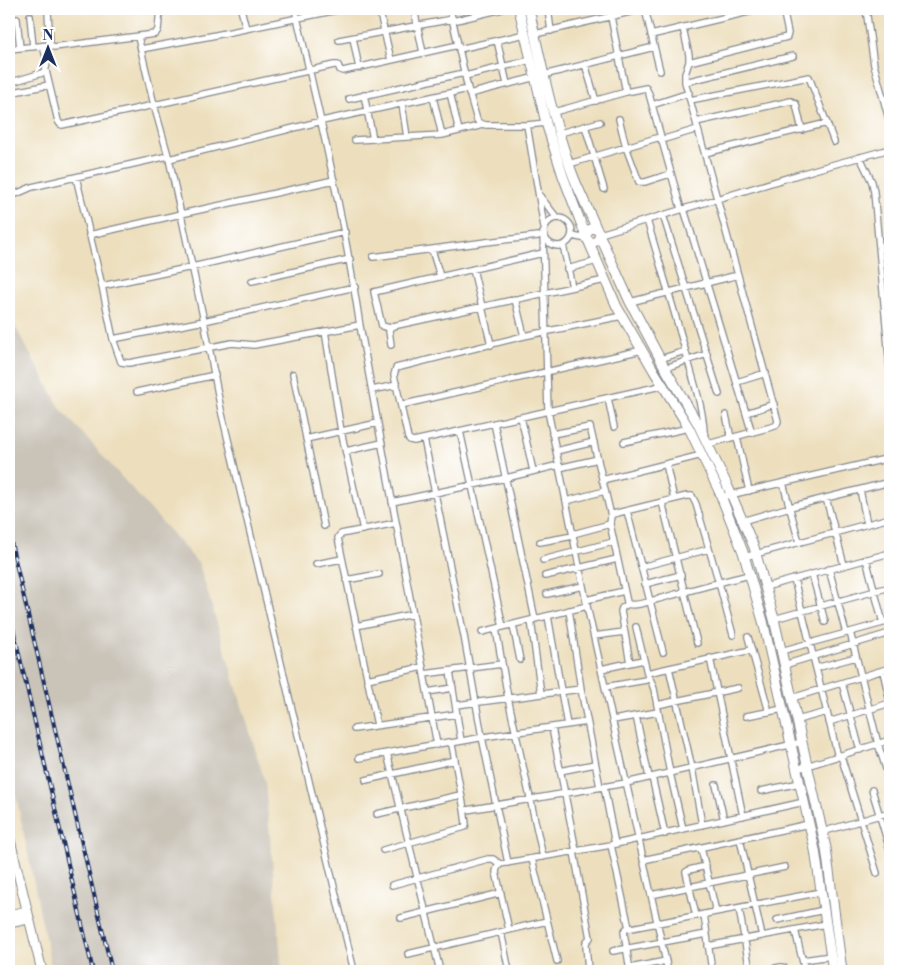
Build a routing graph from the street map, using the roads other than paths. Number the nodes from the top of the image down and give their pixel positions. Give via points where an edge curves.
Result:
1 (46, 9) edge
2 (160, 9) edge
3 (241, 9) edge
4 (295, 9) edge
5 (342, 9) edge
6 (379, 9) edge
7 (414, 9) edge
8 (450, 9) edge
9 (502, 9) edge
10 (519, 9) edge
11 (529, 9) edge
12 (548, 9) edge
13 (644, 9) edge
14 (761, 9) edge
15 (783, 9) edge
16 (866, 9) edge
17 (746, 11) edge
18 (30, 16) dead end
19 (610, 17) junction
20 (298, 18) junction
21 (17, 19) dead end
22 (453, 20) junction
23 (417, 26) junction
24 (683, 28) junction
25 (246, 29) junction
26 (551, 31) junction
27 (384, 32) junction
28 (525, 34) junction
29 (535, 34) junction
30 (651, 35) junction
31 (138, 37) junction
32 (353, 38) junction
33 (339, 40) dead end
34 (497, 40) junction
35 (47, 45) junction
36 (33, 46) junction
37 (459, 47) junction
38 (654, 47) junction
39 (20, 48) junction
40 (9, 49) edge
41 (141, 49) junction
42 (423, 53) junction
43 (619, 55) junction
44 (793, 56) dead end
45 (391, 60) junction
46 (531, 60) junction
47 (689, 62) junction
48 (586, 64) junction
49 (503, 66) junction
50 (358, 68) junction
51 (310, 70) junction
52 (660, 70) dead end
53 (46, 71) junction
54 (465, 74) junction
55 (540, 76) junction
56 (9, 82) edge
57 (686, 82) junction
58 (507, 84) junction
59 (49, 86) junction
60 (469, 92) junction
61 (626, 92) junction
62 (9, 93) edge
63 (450, 94) junction
64 (364, 95) junction
65 (690, 96) junction
66 (433, 97) junction
67 (349, 99) dead end
68 (596, 101) junction
69 (402, 104) junction
70 (154, 105) junction
71 (652, 105) junction
72 (368, 112) junction
73 (554, 112) junction
74 (619, 119) dead end
75 (322, 122) junction
76 (600, 122) dead end
77 (696, 122) junction
78 (890, 122) edge
79 (479, 123) junction
80 (546, 123) junction
81 (827, 123) junction
82 (527, 125) junction
83 (585, 126) junction
84 (698, 129) junction
85 (802, 130) junction
86 (459, 131) junction
87 (560, 132) junction
88 (442, 136) junction
89 (407, 137) junction
90 (661, 138) junction
91 (373, 139) junction
92 (355, 140) dead end
93 (834, 142) dead end
94 (626, 147) junction
95 (890, 148) edge
96 (705, 153) junction
97 (593, 157) junction
98 (860, 157) junction
99 (168, 158) junction
100 (569, 164) junction
101 (670, 174) junction
102 (76, 178) junction
103 (334, 180) junction
104 (604, 189) dead end
105 (538, 193) junction
106 (9, 197) edge
107 (717, 199) junction
108 (682, 209) junction
109 (181, 214) junction
110 (663, 215) junction
111 (557, 218) junction
112 (647, 220) junction
113 (345, 232) junction
114 (542, 232) junction
115 (599, 233) junction
116 (89, 235) junction
117 (572, 236) junction
118 (587, 238) junction
119 (563, 245) junction
120 (432, 250) junction
121 (543, 253) junction
122 (373, 257) dead end
123 (350, 259) junction
124 (597, 261) junction
125 (192, 267) junction
126 (473, 269) junction
127 (567, 269) junction
128 (738, 275) junction
129 (440, 276) junction
130 (605, 280) junction
131 (252, 281) dead end
132 (707, 283) junction
133 (102, 286) junction
134 (355, 286) junction
135 (572, 287) junction
136 (686, 288) junction
137 (669, 292) junction
138 (545, 293) junction
139 (515, 299) junction
140 (630, 302) junction
141 (481, 307) junction
142 (622, 316) junction
143 (204, 321) junction
144 (360, 325) junction
145 (390, 328) junction
146 (325, 331) junction
147 (546, 332) junction
148 (524, 336) junction
149 (113, 339) junction
150 (391, 345) dead end
151 (490, 345) junction
152 (209, 347) junction
153 (642, 350) junction
154 (685, 351) junction
155 (707, 354) junction
156 (660, 359) junction
157 (688, 360) junction
158 (665, 368) junction
159 (890, 370) edge
160 (547, 372) junction
161 (766, 373) junction
162 (293, 374) dead end
163 (215, 375) junction
164 (673, 381) junction
165 (737, 382) junction
166 (397, 385) junction
167 (663, 386) junction
168 (372, 390) junction
169 (137, 392) dead end
170 (719, 394) dead end
171 (608, 398) junction
172 (774, 404) junction
173 (401, 405) junction
174 (548, 411) junction
175 (746, 413) junction
176 (726, 416) dead end
177 (521, 417) junction
178 (378, 423) junction
179 (494, 423) junction
180 (614, 427) dead end
181 (689, 428) junction
182 (341, 431) junction
183 (460, 431) junction
184 (752, 433) junction
185 (552, 434) junction
186 (734, 437) junction
187 (306, 439) junction
188 (424, 439) junction
189 (706, 440) junction
190 (594, 442) junction
191 (624, 442) dead end
192 (382, 443) junction
193 (346, 451) junction
194 (556, 451) junction
195 (702, 455) junction
196 (890, 458) edge
197 (598, 460) junction
198 (666, 464) junction
199 (559, 466) junction
200 (533, 472) junction
201 (506, 478) junction
202 (602, 480) junction
203 (890, 482) edge
204 (783, 483) junction
205 (472, 485) junction
206 (860, 490) junction
207 (605, 491) junction
208 (749, 491) junction
209 (435, 493) junction
210 (731, 495) junction
211 (721, 497) junction
212 (826, 498) junction
213 (674, 499) junction
214 (566, 501) junction
215 (392, 502) junction
216 (662, 502) junction
217 (790, 507) junction
218 (627, 510) junction
219 (611, 516) junction
220 (890, 518) edge
221 (742, 521) junction
222 (396, 523) junction
223 (610, 524) junction
224 (867, 524) junction
225 (324, 526) dead end
226 (363, 530) junction
227 (835, 532) junction
228 (573, 535) junction
229 (540, 542) dead end
230 (614, 542) junction
231 (799, 542) junction
232 (709, 549) junction
233 (576, 551) junction
234 (890, 552) edge
235 (756, 554) junction
236 (744, 557) junction
237 (676, 558) junction
238 (342, 559) junction
239 (617, 559) junction
240 (866, 559) junction
241 (543, 560) dead end
242 (316, 564) dead end
243 (844, 565) junction
244 (641, 567) junction
245 (580, 569) junction
246 (829, 569) junction
247 (379, 574) dead end
248 (812, 574) junction
249 (681, 575) junction
250 (750, 575) junction
251 (545, 576) dead end
252 (794, 579) junction
253 (346, 580) junction
254 (719, 583) junction
255 (646, 584) junction
256 (583, 586) junction
257 (765, 587) junction
258 (890, 588) edge
259 (624, 591) junction
260 (685, 592) junction
261 (874, 592) junction
262 (547, 594) dead end
263 (650, 601) junction
264 (838, 602) junction
265 (586, 603) junction
266 (628, 604) junction
267 (820, 606) junction
268 (569, 610) junction
269 (802, 611) junction
270 (413, 614) junction
271 (548, 616) junction
272 (533, 619) junction
273 (774, 619) junction
274 (890, 621) edge
275 (825, 622) dead end
276 (883, 623) junction
277 (513, 625) junction
278 (356, 626) junction
279 (499, 628) junction
280 (636, 628) dead end
281 (482, 632) dead end
282 (624, 632) junction
283 (848, 633) junction
284 (890, 633) edge
285 (733, 635) dead end
286 (594, 636) junction
287 (748, 637) dead end
288 (697, 643) dead end
289 (810, 643) junction
290 (853, 644) junction
291 (751, 650) junction
292 (781, 651) junction
293 (664, 652) dead end
294 (813, 656) junction
295 (856, 656) junction
296 (710, 658) junction
297 (520, 660) dead end
298 (643, 660) junction
299 (630, 663) junction
300 (502, 664) junction
301 (784, 665) junction
302 (423, 667) junction
303 (670, 668) junction
304 (816, 668) junction
305 (890, 668) edge
306 (470, 669) junction
307 (601, 669) junction
308 (883, 670) junction
309 (450, 671) junction
310 (424, 674) junction
311 (648, 675) junction
312 (861, 677) junction
313 (367, 679) junction
314 (842, 683) junction
315 (605, 687) junction
316 (453, 688) junction
317 (581, 688) junction
318 (738, 688) dead end
319 (822, 689) junction
320 (561, 691) junction
321 (427, 692) junction
322 (718, 692) junction
323 (541, 694) junction
324 (508, 698) junction
325 (792, 698) junction
326 (677, 701) junction
327 (476, 702) junction
328 (890, 703) edge
329 (456, 705) junction
330 (657, 705) junction
331 (782, 709) junction
332 (870, 710) junction
333 (658, 712) junction
334 (769, 712) junction
335 (827, 712) junction
336 (457, 714) junction
337 (636, 716) junction
338 (746, 716) dead end
339 (851, 716) junction
340 (431, 718) junction
341 (612, 720) junction
342 (797, 720) junction
343 (587, 722) junction
344 (829, 722) junction
345 (377, 725) junction
346 (567, 725) junction
347 (552, 728) junction
348 (354, 729) dead end
349 (515, 733) junction
350 (482, 737) junction
351 (890, 740) edge
352 (461, 741) junction
353 (802, 742) junction
354 (451, 743) junction
355 (791, 744) junction
356 (878, 744) junction
357 (437, 745) junction
358 (860, 750) junction
359 (387, 754) junction
360 (840, 756) junction
361 (359, 758) dead end
362 (732, 758) junction
363 (455, 760) junction
364 (595, 764) junction
365 (808, 766) junction
366 (692, 768) junction
367 (796, 769) junction
368 (560, 771) junction
369 (670, 773) junction
370 (392, 774) junction
371 (650, 777) junction
372 (890, 779) edge
373 (366, 780) dead end
374 (626, 783) junction
375 (800, 783) junction
376 (716, 785) dead end
377 (602, 787) junction
378 (872, 790) dead end
379 (761, 791) dead end
380 (564, 794) junction
381 (460, 795) junction
382 (530, 799) junction
383 (804, 802) junction
384 (496, 804) junction
385 (401, 808) junction
386 (464, 809) junction
387 (890, 812) edge
388 (378, 814) dead end
389 (880, 815) junction
390 (743, 816) junction
391 (724, 820) junction
392 (861, 821) junction
393 (810, 824) junction
394 (702, 825) junction
395 (683, 829) junction
396 (822, 832) junction
397 (664, 834) junction
398 (9, 836) edge
399 (639, 839) junction
400 (740, 839) junction
401 (409, 843) junction
402 (613, 845) junction
403 (701, 848) junction
404 (384, 850) dead end
405 (890, 850) edge
406 (575, 852) junction
407 (543, 857) junction
408 (532, 859) junction
409 (643, 860) junction
410 (508, 863) junction
411 (500, 864) junction
412 (706, 866) junction
413 (784, 867) dead end
414 (877, 873) dead end
415 (748, 875) junction
416 (418, 878) junction
417 (709, 883) junction
418 (392, 885) dead end
419 (689, 887) junction
420 (821, 892) junction
421 (501, 893) junction
422 (651, 895) junction
423 (755, 904) junction
424 (739, 908) junction
425 (824, 910) junction
426 (426, 911) junction
427 (716, 912) junction
428 (704, 914) junction
429 (9, 915) edge
430 (28, 915) junction
431 (696, 916) junction
432 (400, 918) dead end
433 (777, 920) dead end
434 (547, 921) junction
435 (9, 923) edge
436 (657, 923) junction
437 (826, 924) junction
438 (629, 928) junction
439 (509, 930) junction
440 (795, 930) junction
441 (501, 932) junction
442 (707, 934) junction
443 (762, 936) junction
444 (745, 940) junction
445 (662, 943) junction
446 (708, 946) junction
447 (435, 948) junction
448 (627, 949) junction
449 (614, 951) dead end
450 (840, 951) junction
451 (408, 954) dead end
452 (831, 956) junction
453 (803, 960) junction
454 (557, 961) dead end
455 (666, 961) junction
456 (650, 964) junction
457 (630, 969) edge
458 (42, 971) edge
459 (354, 971) edge
460 (440, 971) edge
461 (509, 971) edge
462 (588, 971) edge
463 (651, 971) edge
464 (668, 971) edge
465 (712, 971) edge
466 (750, 971) edge
467 (760, 971) edge
468 (786, 971) edge
469 (806, 971) edge
470 (833, 971) edge
471 (842, 971) edge
472 (846, 971) edge

1 - 35 street
2 - 31 street via 157,33
3 - 25 street
4 - 20 street
5 - 20 street
6 - 27 street
7 - 23 street
8 - 22 street
9 - 22 street
10 - 28 main road
11 - 29 main road
12 - 26 street
13 - 19 street
13 - 30 street
14 - 17 street
15 - 47 street via 787,37
16 - 78 street via 874,65
17 - 24 street
18 - 36 street
19 - 26 street
19 - 43 street
20 - 25 street
20 - 51 street
21 - 39 street
22 - 23 street
22 - 37 street
23 - 27 street
23 - 42 street
24 - 30 street
24 - 47 street
25 - 41 street
26 - 29 street
27 - 32 street
27 - 45 street
28 - 34 street
28 - 46 main road
29 - 55 main road
30 - 38 street
31 - 35 street
31 - 41 street
32 - 33 street
32 - 50 street
34 - 37 street
34 - 49 street
35 - 36 street
35 - 53 street
36 - 39 street
37 - 42 street
37 - 54 street
38 - 43 street
38 - 52 street
39 - 40 street
41 - 70 street
42 - 45 street
43 - 48 street
43 - 61 street
44 - 57 street
45 - 50 street
46 - 49 street
46 - 55 main road
47 - 57 street
48 - 55 street
48 - 68 street
49 - 54 street
49 - 58 street
50 - 51 street via 341,71 338,65 334,65
51 - 70 street
51 - 75 street
53 - 56 street
53 - 59 street
54 - 60 street
54 - 64 street
55 - 58 street
55 - 73 main road
55 - 80 main road
57 - 65 street
58 - 60 street
59 - 62 street
59 - 70 street via 58,121 62,125
60 - 63 street
60 - 79 street
61 - 68 street
61 - 71 street via 646,88
63 - 66 street
63 - 86 street
64 - 67 street
64 - 72 street
65 - 71 street
65 - 77 street
65 - 81 street via 807,76
66 - 69 street
66 - 88 street
68 - 73 street
69 - 72 street
69 - 89 street
70 - 99 street
71 - 90 street
72 - 75 street
72 - 91 street
73 - 87 main road
74 - 94 street
75 - 99 street
75 - 103 street
76 - 83 street
77 - 84 street
77 - 85 street via 791,101 796,104
79 - 82 street via 486,126
79 - 86 street via 479,126
80 - 82 street
80 - 118 main road
81 - 85 street
81 - 93 street
82 - 105 street
83 - 87 street
83 - 97 street
84 - 90 street
84 - 96 street
85 - 96 street
86 - 88 street
87 - 100 main road
88 - 89 street
89 - 91 street
90 - 94 street
90 - 101 street
91 - 92 street
94 - 97 street
94 - 101 street via 639,182
95 - 98 street
96 - 107 street
97 - 100 street
97 - 104 street
98 - 107 street
98 - 159 street via 874,192
99 - 102 street
99 - 109 street
100 - 115 main road
101 - 108 street
102 - 106 street via 32,187
102 - 116 street
103 - 109 street
103 - 113 street
105 - 111 street
105 - 114 street
107 - 108 street
107 - 128 street
108 - 110 street
108 - 132 street
109 - 116 street
109 - 125 street
110 - 112 street
110 - 136 street
111 - 114 street via 547,221
111 - 117 street via 566,219
112 - 115 street
112 - 137 street
113 - 123 street
113 - 125 street
114 - 119 street via 550,244
114 - 120 street
114 - 121 street
115 - 118 main road via 598,240 594,242
115 - 140 main road
116 - 133 street
117 - 118 street
117 - 119 street
118 - 124 main road
119 - 127 street
120 - 122 street
120 - 129 street
121 - 126 street
121 - 138 street
123 - 131 street
123 - 134 street
124 - 127 street
124 - 130 main road
125 - 133 street
125 - 143 street
126 - 129 street
126 - 141 street
127 - 135 street
128 - 132 street
128 - 161 street
129 - 145 street via 374,292 382,326
130 - 135 street
130 - 142 main road
132 - 136 street
132 - 165 street
133 - 149 street
134 - 143 street
134 - 144 street
135 - 138 street
136 - 137 street
136 - 155 street
137 - 140 street
137 - 154 street
138 - 139 street
138 - 147 street
139 - 141 street
139 - 148 street
140 - 156 main road
141 - 145 street
141 - 151 street
142 - 147 street
142 - 153 main road
143 - 149 street
143 - 152 street
144 - 146 street
144 - 168 street
145 - 150 street
146 - 152 street via 254,345 235,343
146 - 182 street
147 - 148 street
147 - 160 street
148 - 151 street
149 - 152 street via 120,360 126,363
151 - 166 street via 396,368
152 - 163 street
153 - 160 street
153 - 167 main road
154 - 156 street
154 - 157 street
155 - 157 street
155 - 170 street
156 - 158 main road
157 - 158 street
157 - 189 street
158 - 164 main road
160 - 173 street
160 - 174 street
161 - 165 street
161 - 172 street
162 - 187 street
163 - 169 street
163 - 459 street
164 - 167 street
164 - 189 main road
165 - 175 street
166 - 168 street
166 - 173 street
167 - 171 street
167 - 181 main road
168 - 178 street
171 - 174 street
171 - 180 street
172 - 175 street
172 - 184 street via 777,424
173 - 188 street via 408,438 414,441
174 - 177 street
174 - 185 street
175 - 184 street
176 - 186 street
177 - 179 street
177 - 200 street
178 - 182 street
178 - 192 street
179 - 183 street
179 - 201 street
181 - 191 street
181 - 195 main road
182 - 187 street
182 - 193 street
183 - 188 street
183 - 205 street
184 - 186 street
185 - 190 street via 588,427
185 - 194 street
186 - 189 street
186 - 208 street
187 - 225 street
188 - 209 street
189 - 210 main road
190 - 194 street
190 - 197 street
192 - 193 street
192 - 215 street
193 - 226 street
194 - 199 street
195 - 198 street
195 - 211 main road
196 - 204 street
197 - 199 street
197 - 202 street
198 - 202 street
198 - 213 street
199 - 200 street
199 - 214 street
200 - 201 street
201 - 205 street
201 - 272 street
202 - 207 street
203 - 206 street
204 - 208 street
204 - 217 street
205 - 209 street
205 - 279 street
206 - 212 street
206 - 224 street
207 - 214 street
207 - 219 street
208 - 210 street
209 - 215 street
209 - 306 street
210 - 211 street
210 - 221 main road
211 - 236 main road
212 - 217 street
212 - 227 street
213 - 216 street
213 - 232 street via 692,496
214 - 228 street
215 - 222 street
216 - 218 street
216 - 237 street
217 - 221 street
217 - 231 street
218 - 219 street
218 - 244 street
219 - 223 street
220 - 224 street
221 - 235 main road
222 - 226 street
222 - 270 street
223 - 228 street
223 - 230 street
224 - 227 street
226 - 238 street via 339,536
227 - 231 street
227 - 243 street
228 - 229 street
228 - 233 street
230 - 233 street
230 - 239 street
231 - 235 street
232 - 237 street
232 - 254 street
233 - 241 street
233 - 245 street
234 - 240 street
235 - 236 street
235 - 257 main road
236 - 250 main road
237 - 244 street
237 - 249 street
238 - 242 street
238 - 253 street
239 - 245 street
239 - 259 street
240 - 243 street
240 - 261 street
243 - 246 street
244 - 255 street
245 - 251 street
245 - 256 street
246 - 248 street
246 - 264 street
247 - 253 street
248 - 252 street
248 - 267 street
249 - 255 street
249 - 260 street
250 - 254 street
250 - 331 main road
252 - 257 street
252 - 269 street
253 - 278 street
254 - 260 street
254 - 285 street
255 - 263 street
256 - 262 street
256 - 265 street
257 - 273 main road
258 - 261 street
259 - 265 street
259 - 266 street
260 - 263 street
260 - 288 street
261 - 264 street
261 - 276 street
263 - 266 street
263 - 293 street
264 - 267 street
264 - 283 street
265 - 268 street
265 - 286 street
266 - 282 street via 621,611
267 - 269 street
267 - 275 street
268 - 271 street
268 - 317 street
269 - 273 street
269 - 289 street
270 - 278 street
270 - 302 street
271 - 272 street
271 - 320 street
272 - 277 street
272 - 323 street
273 - 292 main road
274 - 276 street
276 - 283 street
277 - 279 street
277 - 297 street
278 - 313 street
279 - 281 street
279 - 300 street
280 - 298 street
282 - 286 street
282 - 299 street
283 - 289 street
283 - 290 street
284 - 290 street
286 - 307 street
287 - 291 street
289 - 292 street
289 - 294 street
290 - 294 street
290 - 295 street
291 - 296 street
291 - 334 street
292 - 301 main road
294 - 301 street
294 - 304 street
295 - 304 street
295 - 312 street
296 - 303 street
296 - 322 street
298 - 299 street
298 - 311 street
299 - 307 street
300 - 306 street
300 - 324 street
301 - 325 main road
302 - 310 street
302 - 313 street
303 - 311 street
303 - 326 street
304 - 319 street
305 - 308 street
306 - 309 street
306 - 327 street
307 - 315 street
308 - 312 street
308 - 328 street
309 - 310 street
309 - 316 street
310 - 321 street
311 - 315 street via 646,680
311 - 330 street
312 - 314 street
312 - 332 street
313 - 345 street
314 - 319 street
314 - 339 street
315 - 341 street
316 - 321 street
316 - 329 street
317 - 320 street
317 - 343 street
318 - 322 street
319 - 325 street
319 - 335 street
320 - 323 street
320 - 346 street
321 - 340 street
322 - 326 street
322 - 362 street
323 - 324 street
324 - 327 street
324 - 349 street
325 - 342 main road
326 - 330 street
326 - 366 street
327 - 329 street
327 - 350 street
328 - 332 street
329 - 336 street
330 - 333 street
331 - 334 street
331 - 355 main road
332 - 339 street
332 - 356 street
333 - 337 street
333 - 369 street
334 - 338 street
335 - 342 street
335 - 344 street
336 - 340 street
336 - 352 street
337 - 341 street
337 - 371 street
339 - 344 street
339 - 358 street
340 - 345 street
340 - 357 street
341 - 374 street
342 - 353 main road
343 - 346 street
343 - 364 street
344 - 360 street
345 - 348 street
346 - 347 street
347 - 349 street
347 - 368 street
349 - 350 street
349 - 382 street
350 - 352 street
350 - 384 street
351 - 356 street
352 - 354 street
353 - 355 street
353 - 365 main road
354 - 357 street
354 - 363 street
355 - 362 street
355 - 367 main road
356 - 358 street
356 - 372 street
357 - 359 street
358 - 360 street
359 - 361 street
359 - 370 street
360 - 365 street
360 - 392 street
362 - 366 street
362 - 390 street
363 - 370 street
363 - 381 street
364 - 368 street
364 - 377 street
365 - 367 street
365 - 396 main road
366 - 369 street
366 - 394 street
367 - 375 main road
368 - 380 street
369 - 371 street
369 - 395 street
370 - 373 street
370 - 385 street
371 - 374 street
371 - 397 street
374 - 377 street
374 - 399 street
375 - 379 street
375 - 383 main road
376 - 391 street
377 - 380 street
377 - 402 street
378 - 389 street
380 - 382 street
380 - 406 street
381 - 385 street
381 - 386 street
382 - 384 street
382 - 407 street
383 - 390 street
383 - 393 main road
384 - 386 street
384 - 410 street
385 - 388 street
385 - 401 street
386 - 401 street via 464,827
387 - 389 street
389 - 392 street
389 - 405 street
390 - 391 street
391 - 394 street
392 - 396 street
392 - 414 street
393 - 400 street
393 - 420 main road
394 - 395 street
395 - 397 street
396 - 450 main road
397 - 399 street
398 - 430 main road
399 - 402 street
399 - 409 street
400 - 403 street
400 - 415 street
401 - 404 street
401 - 416 street
402 - 406 street
402 - 438 street
403 - 409 street
403 - 412 street
406 - 407 street
406 - 462 street via 590,938 586,942
407 - 408 street
408 - 410 street
408 - 434 street
409 - 422 street
410 - 411 street
411 - 416 street via 488,859
411 - 421 street via 496,872
412 - 417 street
412 - 419 street via 686,872
413 - 415 street
415 - 417 street
415 - 423 street
416 - 418 street
416 - 426 street
417 - 419 street
417 - 427 street
419 - 422 street
419 - 431 street
420 - 423 street
420 - 425 main road
421 - 426 street
421 - 439 street
422 - 436 street
423 - 424 street
423 - 443 street
424 - 427 street
424 - 444 street
425 - 433 street
425 - 437 main road
426 - 432 street
426 - 447 street
427 - 428 street
428 - 431 street
428 - 442 street
429 - 430 main road
430 - 435 main road
430 - 458 main road
431 - 436 street
434 - 439 street
434 - 454 street
436 - 438 street
436 - 445 street
437 - 440 street
437 - 452 main road
438 - 448 street via 624,930
439 - 441 street
440 - 443 street
440 - 453 street
441 - 447 street
441 - 461 street
442 - 445 street
442 - 446 street
443 - 444 street
444 - 446 street
444 - 466 street
445 - 448 street
445 - 455 street
446 - 465 street
447 - 451 street
447 - 460 street
448 - 449 street
448 - 457 street
450 - 471 main road
450 - 472 main road
452 - 453 street
452 - 470 main road
453 - 469 street
455 - 456 street
455 - 464 street
456 - 457 street
456 - 463 street
467 - 468 street via 781,967

